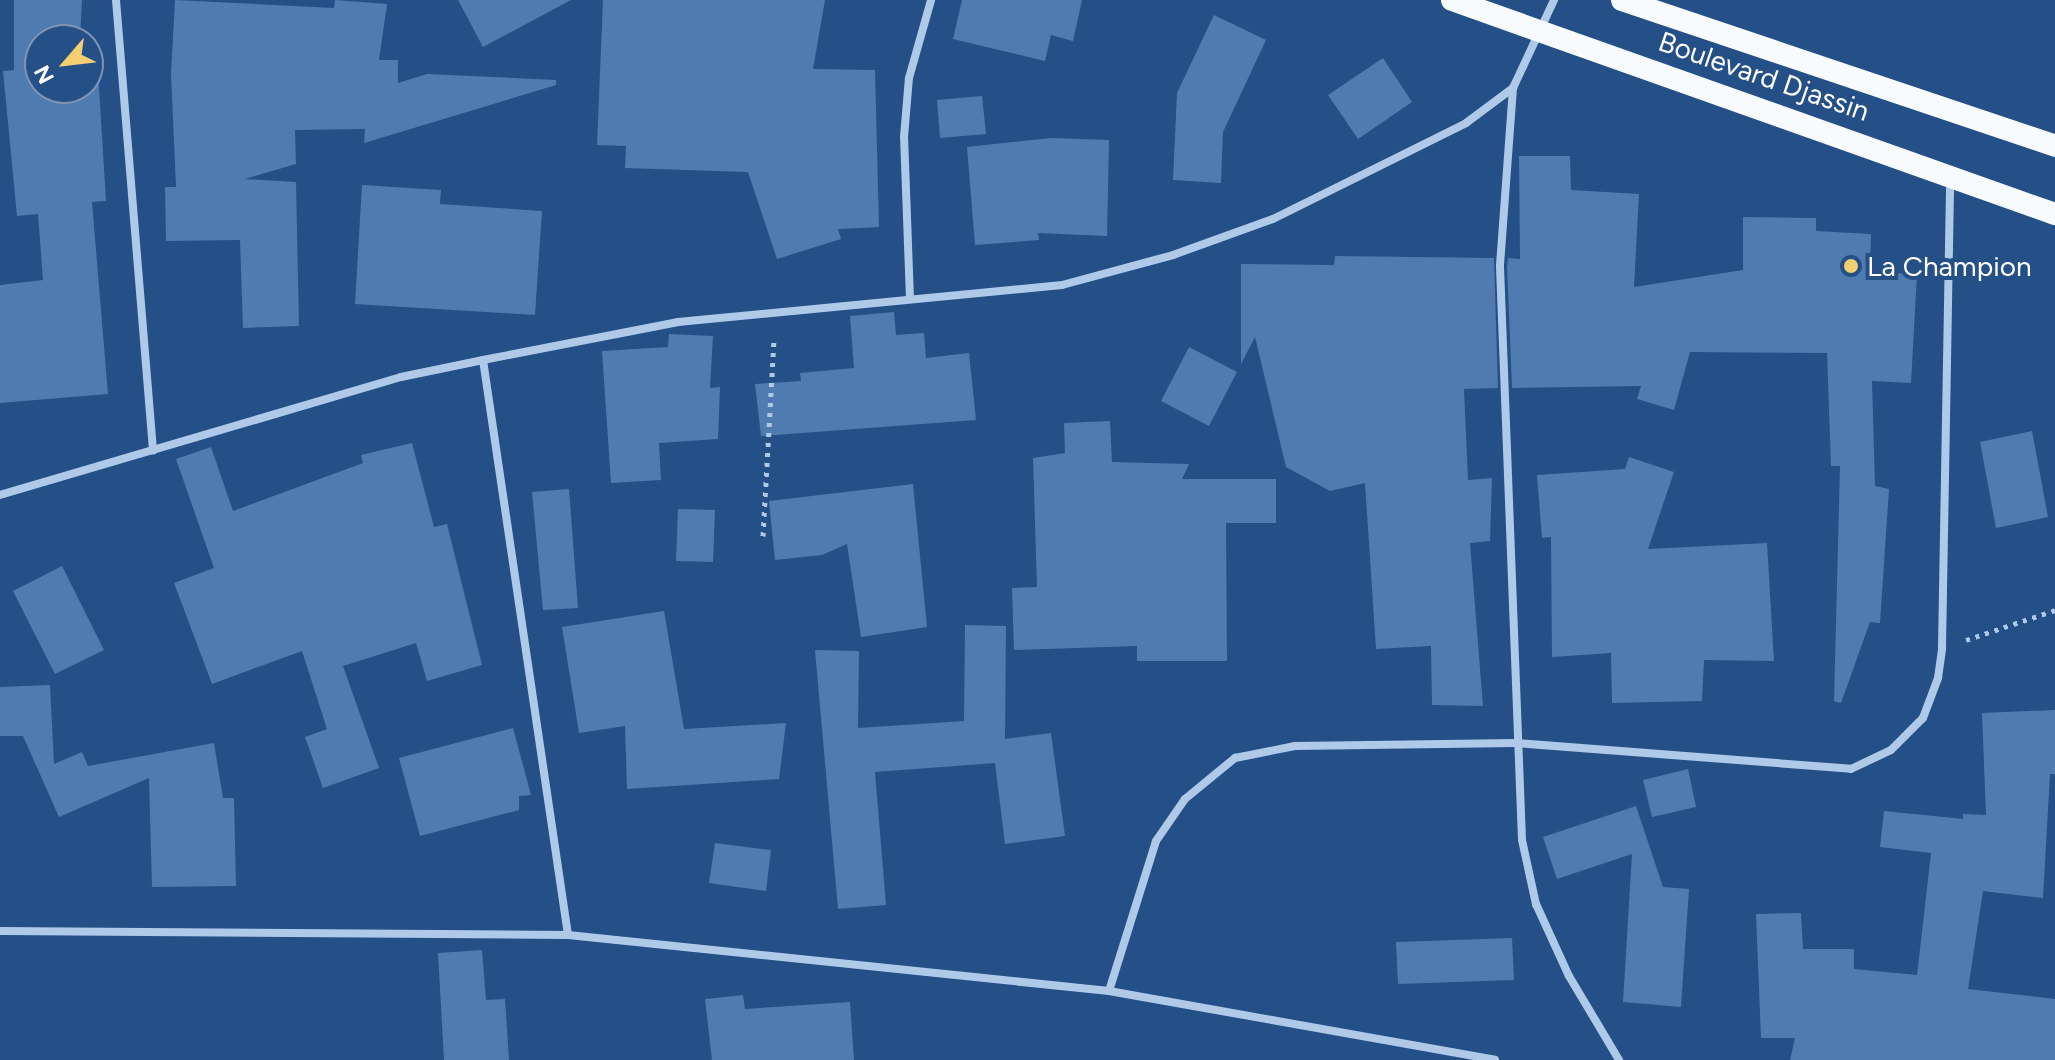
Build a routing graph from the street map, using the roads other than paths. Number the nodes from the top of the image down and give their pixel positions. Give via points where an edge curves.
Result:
1 (116, 0) edge
2 (931, 0) edge
3 (1452, 0) edge
4 (1554, 0) edge
5 (1622, 0) edge
6 (1541, 29) junction
7 (1513, 88) junction
8 (2055, 146) edge
9 (1950, 173) junction
10 (2055, 214) edge
11 (910, 299) junction
12 (483, 360) junction
13 (153, 450) junction
14 (0, 495) edge
15 (1516, 743) junction
16 (0, 931) edge
17 (568, 935) junction
18 (1109, 991) junction
19 (1495, 1060) edge
20 (1619, 1060) edge

1 - 13 street
2 - 11 street via 909,78 904,137
3 - 6 highway, Boulevard Djassin
4 - 6 street
5 - 8 highway, Boulevard Djassin
6 - 7 street
6 - 9 highway, Boulevard Djassin
7 - 11 street via 1466,123 1389,165 1273,219 1173,255 1062,285
7 - 15 street via 1500,267
9 - 10 highway, Boulevard Djassin
9 - 15 street via 1942,648 1923,718 1891,750 1851,769
11 - 12 street via 678,322
12 - 13 street via 401,377
12 - 17 street
13 - 14 street
15 - 18 street via 1295,746 1235,758 1185,799 1156,841
15 - 20 street via 1522,840 1536,904 1587,1009
16 - 17 street
17 - 18 street
18 - 19 street

